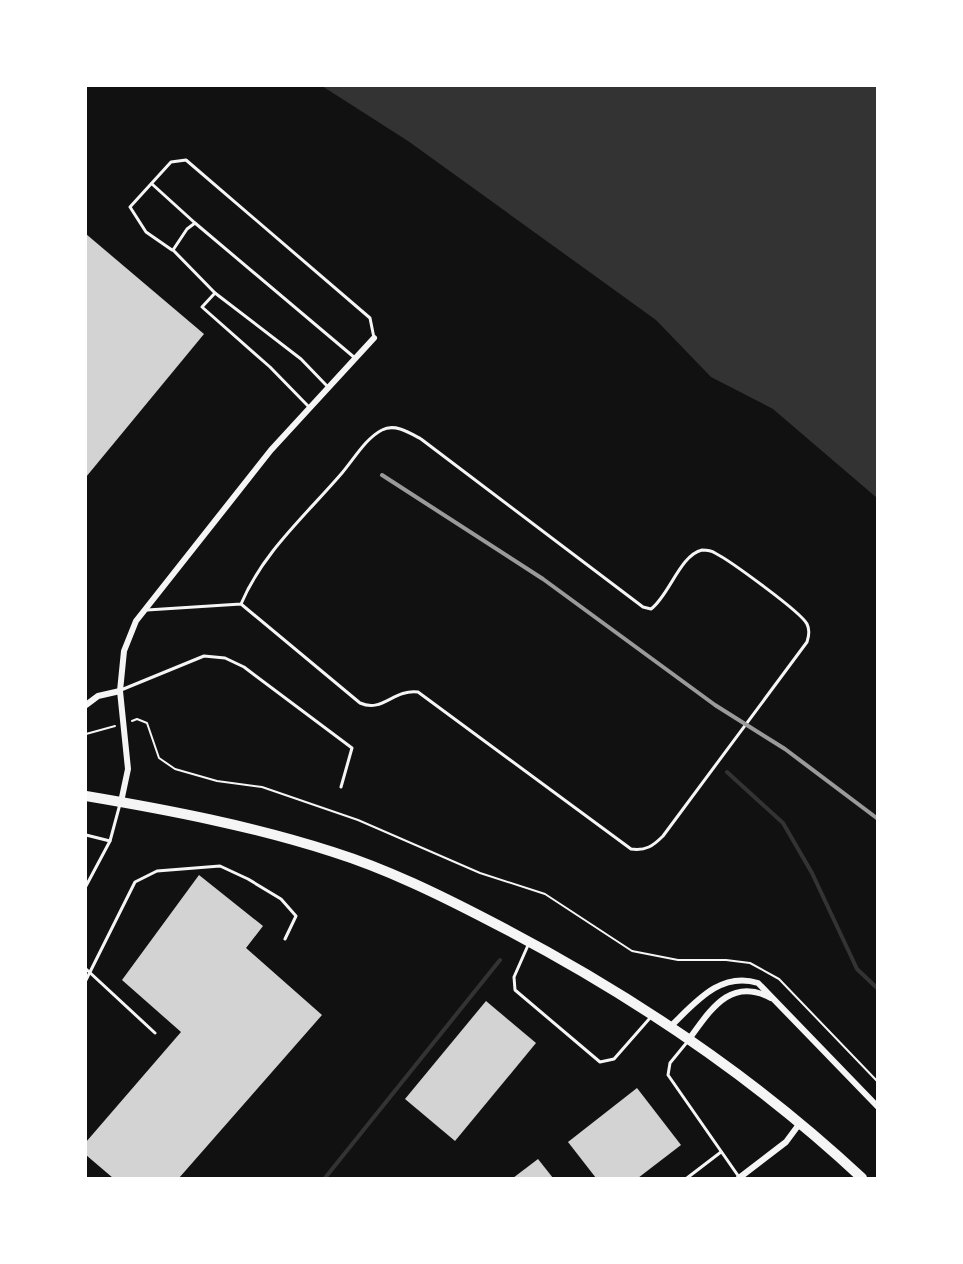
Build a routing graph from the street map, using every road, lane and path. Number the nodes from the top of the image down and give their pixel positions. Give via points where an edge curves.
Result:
1 (152, 184) junction
2 (195, 223) junction
3 (173, 250) junction
4 (215, 293) junction
5 (374, 338) joint
6 (355, 359) junction
7 (328, 388) junction
8 (310, 408) junction
9 (241, 604) junction
10 (145, 610) junction
11 (120, 691) junction
12 (86, 705) edge
13 (123, 724) junction
14 (86, 734) edge
15 (341, 787) dead end
16 (86, 796) edge
17 (121, 802) junction
18 (86, 835) edge
19 (110, 841) junction
20 (86, 886) edge
21 (285, 939) dead end
22 (530, 941) junction
23 (86, 969) edge
24 (90, 972) junction
25 (86, 980) edge
26 (775, 1000) junction
27 (652, 1015) junction
28 (670, 1027) junction
29 (155, 1033) dead end
30 (689, 1039) junction
31 (878, 1082) edge
32 (878, 1107) edge
33 (801, 1123) junction
34 (721, 1152) junction
35 (739, 1178) edge
36 (687, 1179) edge
37 (862, 1179) edge

1 - 2 lane
1 - 3 lane via 130,207 146,232
1 - 5 lane via 171,162 186,160 370,318
2 - 3 lane
2 - 6 lane
3 - 4 lane
4 - 7 lane via 301,359
4 - 8 lane via 202,307
5 - 6 street
6 - 7 street
7 - 8 street
8 - 10 street
9 - 9 lane via 360,703 370,707 405,690 418,692 631,849 641,850 652,847 663,836 807,642 809,634 807,624 797,612 708,550 692,555 657,604 651,609 643,607 421,439 393,427 384,429 367,443 290,532 261,566
9 - 10 lane
10 - 11 street via 124,651
11 - 12 street via 98,696
11 - 13 street
11 - 15 lane via 204,656 236,662 352,748
13 - 14 path
13 - 17 street via 128,769
13 - 31 path via 137,719 147,723 159,758 175,770 261,787 358,820 480,873 545,894 632,951 678,960 750,963 779,979
16 - 17 main road
17 - 19 lane
17 - 22 main road via 223,822 334,852 449,900
18 - 19 lane
19 - 20 lane
21 - 24 lane via 296,916 281,899 248,879 220,866 157,871 135,882
22 - 27 main road
22 - 27 lane via 514,977 515,990 600,1062 614,1059
23 - 24 lane
24 - 25 lane
24 - 29 lane
26 - 28 street via 758,983 746,979 728,981 709,990
26 - 30 street via 747,991 720,1000
26 - 32 street
27 - 28 main road
28 - 30 main road
30 - 33 main road
30 - 34 lane via 670,1063 668,1075
33 - 35 street via 786,1142
33 - 37 main road
34 - 35 lane
34 - 36 lane

